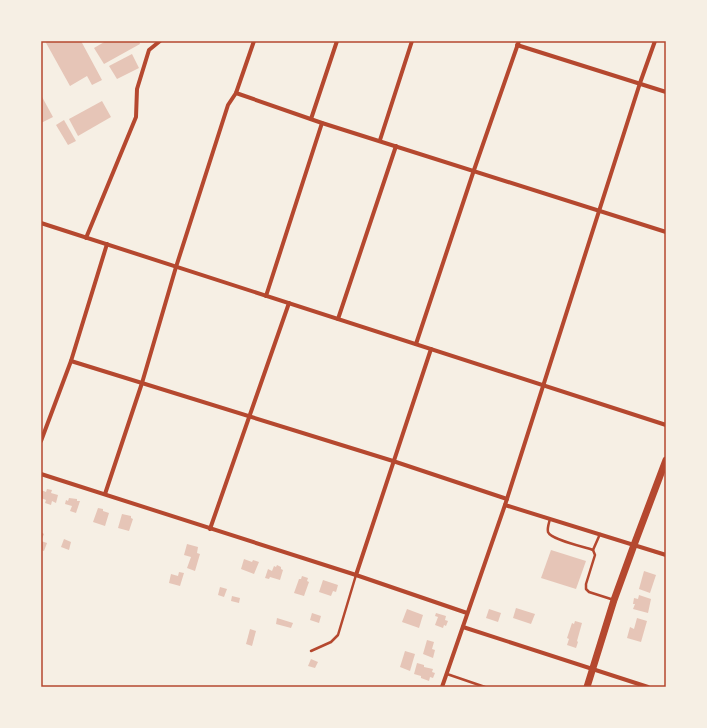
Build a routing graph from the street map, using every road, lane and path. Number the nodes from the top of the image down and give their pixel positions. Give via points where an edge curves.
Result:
1 (160, 41) edge
2 (254, 41) edge
3 (337, 41) edge
4 (412, 41) edge
5 (655, 41) edge
6 (518, 43) edge
7 (640, 83) junction
8 (666, 92) edge
9 (236, 93) junction
10 (311, 119) junction
11 (322, 123) junction
12 (380, 140) junction
13 (396, 146) junction
14 (474, 170) junction
15 (598, 211) junction
16 (41, 223) edge
17 (666, 232) edge
18 (86, 238) junction
19 (107, 244) junction
20 (176, 266) junction
21 (266, 296) junction
22 (289, 303) junction
23 (338, 319) junction
24 (416, 344) junction
25 (431, 349) junction
26 (71, 360) junction
27 (142, 383) junction
28 (544, 385) junction
29 (249, 417) junction
30 (666, 425) edge
31 (41, 440) edge
32 (666, 460) edge
33 (393, 461) junction
34 (41, 474) edge
35 (105, 494) junction
36 (507, 499) junction
37 (505, 505) junction
38 (550, 519) junction
39 (210, 528) junction
40 (600, 534) junction
41 (634, 545) junction
42 (593, 550) junction
43 (666, 555) edge
44 (356, 575) junction
45 (614, 600) junction
46 (467, 613) junction
47 (463, 627) junction
48 (311, 651) dead end
49 (593, 669) junction
50 (447, 674) junction
51 (442, 687) edge
52 (485, 687) edge
53 (587, 687) edge
54 (648, 687) edge

1 - 18 street via 149,50 137,89 136,117
2 - 9 street
3 - 10 street
4 - 12 street
5 - 7 street
6 - 7 street
6 - 14 street
7 - 8 street
7 - 15 street
9 - 10 street
9 - 20 street via 228,105
10 - 11 street
11 - 12 street
11 - 21 street
12 - 13 street
13 - 14 street
13 - 23 street
14 - 15 street
14 - 24 street
15 - 17 street
15 - 28 street
16 - 18 street
18 - 19 street
19 - 20 street
19 - 26 street
20 - 21 street
20 - 27 street
21 - 22 street
22 - 23 street
22 - 29 street
23 - 24 street
24 - 25 street
25 - 28 street
25 - 33 street
26 - 27 street
26 - 31 street
27 - 29 street
27 - 35 street
28 - 30 street
28 - 36 street
29 - 33 street
29 - 39 street
32 - 41 main road
33 - 36 street
33 - 44 street
34 - 35 street
35 - 39 street
36 - 37 street
37 - 38 street
37 - 46 street
38 - 40 street
38 - 42 lane via 550,535
39 - 44 street
40 - 41 street
40 - 42 lane
41 - 43 street
41 - 45 main road
42 - 45 lane via 595,555 586,589
44 - 46 street
44 - 48 lane via 338,635 331,642
45 - 49 main road
46 - 47 street
47 - 49 street
47 - 50 street
49 - 53 main road
49 - 54 street
50 - 51 street
50 - 52 lane

